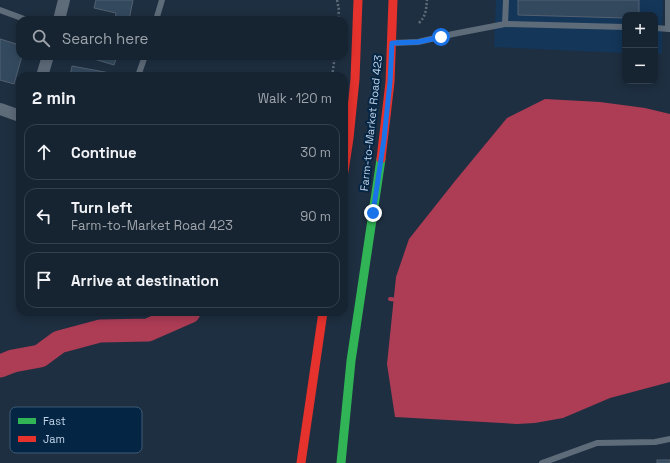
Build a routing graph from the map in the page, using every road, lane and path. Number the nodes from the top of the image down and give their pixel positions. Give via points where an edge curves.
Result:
1 (64, 0) edge
2 (162, 0) edge
3 (337, 0) edge
4 (358, 0) edge
5 (394, 0) edge
6 (427, 0) edge
7 (506, 0) edge
8 (668, 0) edge
9 (0, 10) edge
10 (16, 16) edge
11 (59, 16) edge
12 (157, 16) edge
13 (338, 16) edge
14 (419, 23) dead end
15 (505, 24) junction
16 (622, 27) edge
17 (658, 28) edge
18 (669, 29) edge
19 (392, 43) junction
20 (47, 60) edge
21 (144, 60) edge
22 (334, 60) edge
23 (43, 72) edge
24 (139, 72) edge
25 (332, 72) edge
26 (0, 109) edge
27 (16, 115) edge
28 (348, 144) edge
29 (322, 316) edge
30 (670, 439) edge
31 (301, 463) edge
32 (341, 463) edge
33 (542, 463) edge

1 - 11 street
2 - 12 lane
3 - 13 path
4 - 28 main road via 355,79
5 - 19 main road, Farm-to-Market Road 423
6 - 14 path via 424,18
7 - 15 lane
8 - 18 lane
9 - 10 lane
15 - 16 lane
15 - 19 lane via 418,42
17 - 18 lane
19 - 32 main road, Farm-to-Market Road 423 via 384,139 351,361
20 - 23 street
21 - 24 lane
22 - 25 path
26 - 27 street
29 - 31 main road
30 - 33 lane via 655,442 597,443

